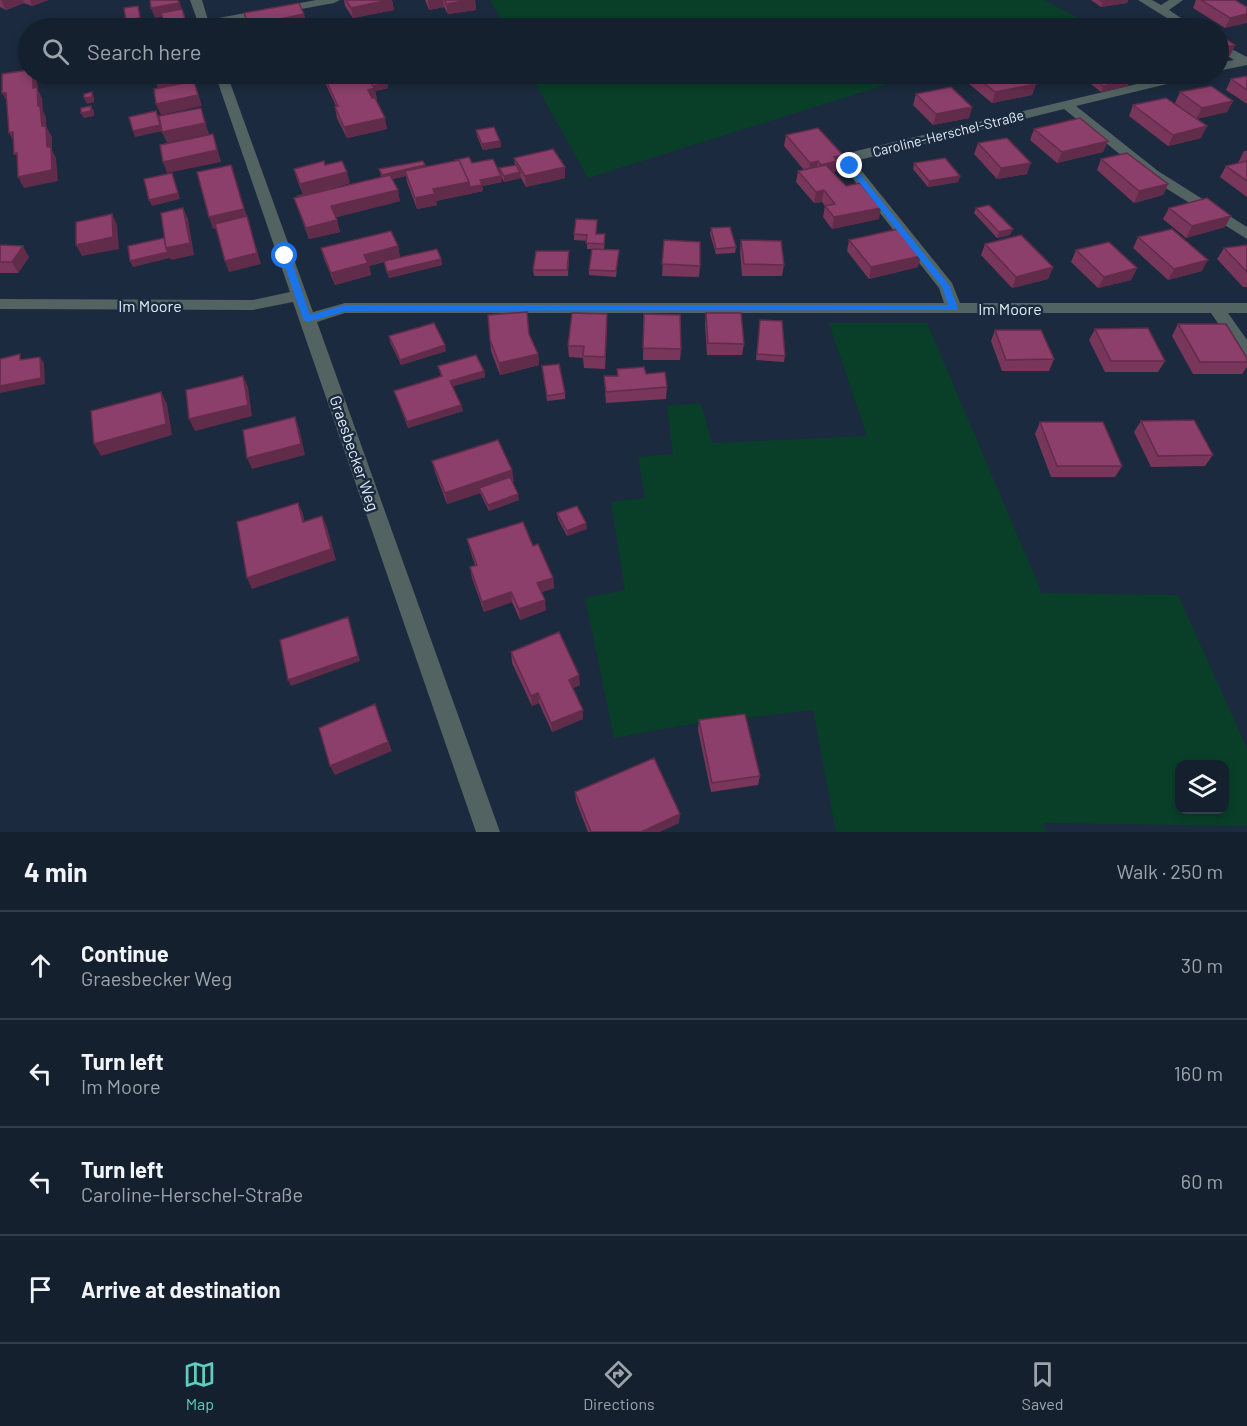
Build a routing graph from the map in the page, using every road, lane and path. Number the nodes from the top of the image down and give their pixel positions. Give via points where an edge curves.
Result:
1 (196, 0) edge
2 (334, 0) edge
3 (1144, 0) edge
4 (1177, 0) edge
5 (1160, 11) junction
6 (202, 18) edge
7 (244, 18) edge
8 (1172, 18) edge
9 (1229, 51) edge
10 (1246, 61) edge
11 (1229, 65) edge
12 (225, 84) edge
13 (1150, 84) edge
14 (1066, 104) junction
15 (1247, 234) edge
16 (299, 295) junction
17 (0, 304) edge
18 (954, 308) junction
19 (1216, 308) junction
20 (1247, 308) edge
21 (307, 319) junction
22 (1247, 353) edge
23 (488, 832) edge

1 - 6 street
2 - 7 street
3 - 5 street
4 - 5 street
5 - 8 street
9 - 10 street
10 - 11 street
12 - 16 street, Graesbecker Weg
13 - 14 street, Caroline-Herschel-Straße
14 - 15 street via 1153,174
14 - 18 street, Caroline-Herschel-Straße via 848,159 946,287
16 - 17 street, Im Moore via 252,305
16 - 21 street, Graesbecker Weg
18 - 19 street, Im Moore
18 - 21 street, Im Moore via 345,308
19 - 20 street, Im Moore
19 - 22 street
21 - 23 street, Graesbecker Weg

